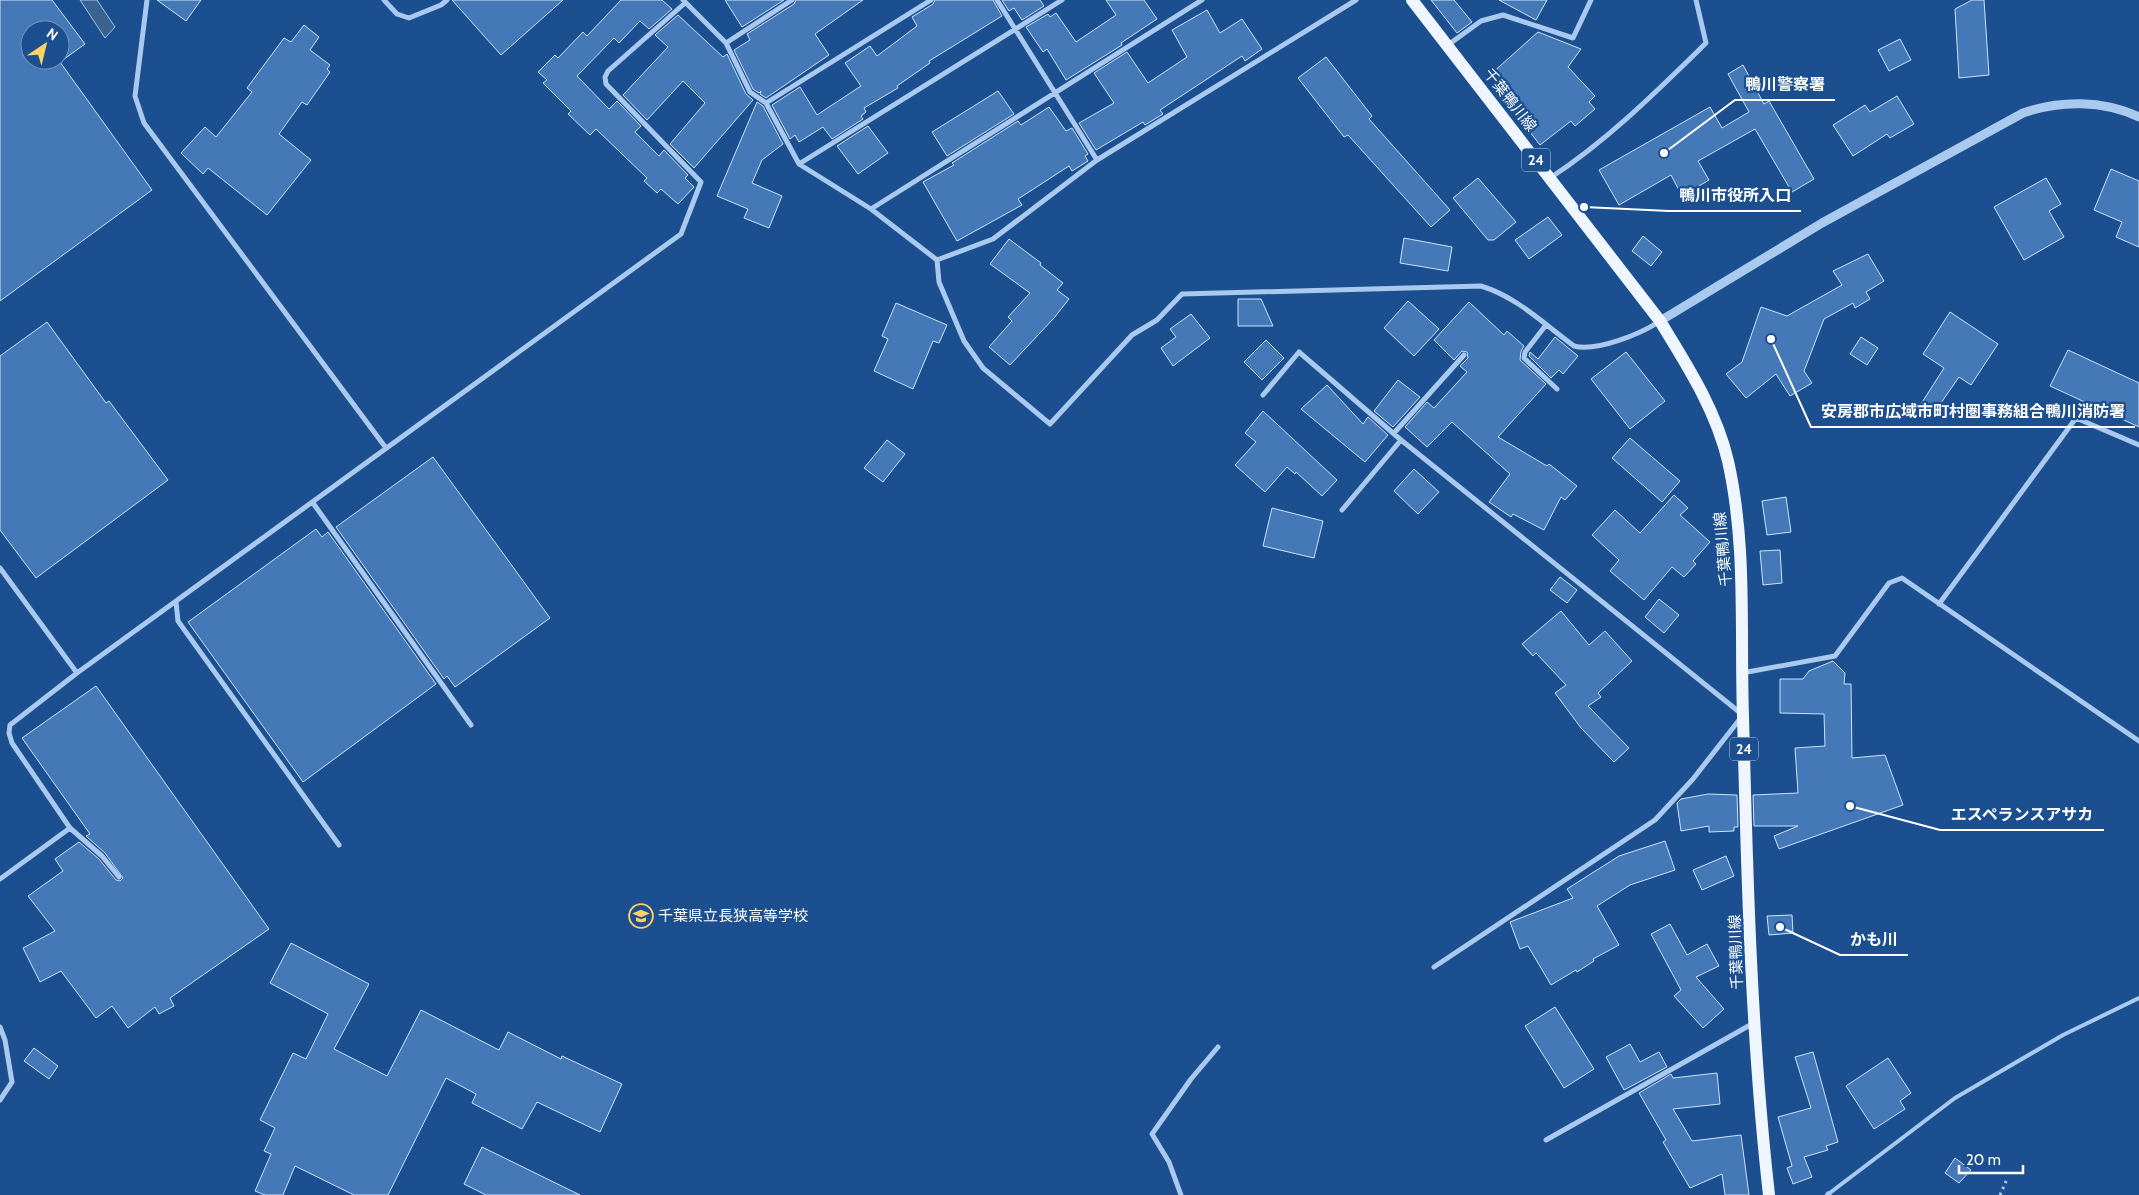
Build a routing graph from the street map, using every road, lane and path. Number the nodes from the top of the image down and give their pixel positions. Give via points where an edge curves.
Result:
1 (147, 0) edge
2 (384, 0) edge
3 (447, 0) edge
4 (792, 0) edge
5 (930, 0) edge
6 (997, 0) edge
7 (1062, 0) edge
8 (1202, 0) edge
9 (1356, 0) edge
10 (1412, 0) edge
11 (1591, 0) edge
12 (1696, 0) edge
13 (684, 1) edge
14 (1015, 30) junction
15 (726, 43) junction
16 (1448, 46) junction
17 (1055, 93) junction
18 (766, 103) junction
19 (2139, 116) edge
20 (1097, 160) junction
21 (799, 164) junction
22 (1550, 179) junction
23 (870, 209) junction
24 (937, 260) junction
25 (1660, 321) junction
26 (1546, 325) junction
27 (1464, 354) dead end
28 (1557, 389) dead end
29 (1263, 395) dead end
30 (1394, 433) junction
31 (1401, 440) junction
32 (2139, 445) edge
33 (386, 448) junction
34 (312, 503) junction
35 (1342, 510) dead end
36 (0, 568) edge
37 (176, 602) junction
38 (1939, 604) junction
39 (77, 673) junction
40 (1742, 673) junction
41 (1743, 716) junction
42 (471, 725) dead end
43 (2139, 741) edge
44 (70, 828) junction
45 (339, 845) dead end
46 (119, 877) dead end
47 (0, 879) edge
48 (1434, 967) dead end
49 (2139, 998) edge
50 (1755, 1022) junction
51 (0, 1027) edge
52 (1218, 1047) dead end
53 (0, 1100) edge
54 (1546, 1140) dead end
55 (2007, 1179) dead end
56 (1181, 1195) edge
57 (1769, 1195) edge
58 (1828, 1195) edge
59 (2000, 1195) edge

1 - 33 street via 135,96 144,123
2 - 3 street via 397,14 409,18
4 - 15 street
5 - 18 street
6 - 14 street
7 - 14 street
8 - 17 street
9 - 20 street
10 - 16 main road, 千葉鴨川線 / 24
11 - 16 street via 1573,38 1503,15 1481,21
12 - 22 street via 1706,43 1610,134
13 - 15 street
13 - 33 street via 604,77 606,84 701,182 681,234
14 - 17 street
14 - 21 street
15 - 18 street via 750,92
16 - 22 main road, 千葉鴨川線 / 24
17 - 20 street
17 - 23 street
18 - 21 street
19 - 25 street via 2108,107 2079,104 2051,105 2023,113 1822,223
20 - 24 street via 993,239
21 - 23 street
22 - 25 main road, 千葉鴨川線 / 24
23 - 24 street
24 - 26 street via 939,282 964,342 983,368 1050,424 1132,335 1157,320 1182,294 1481,286 1514,300
25 - 26 street via 1649,329 1596,347 1583,348 1574,346
25 - 40 main road, 千葉鴨川線 / 24 via 1690,369 1711,412 1728,461 1741,552
26 - 28 street via 1524,358
27 - 30 street
29 - 30 street via 1299,352
30 - 31 street
31 - 35 street
31 - 41 street
32 - 38 street via 2076,418
33 - 34 street
34 - 37 street
34 - 42 street
36 - 39 street
37 - 39 street
37 - 45 street via 178,621
38 - 40 street via 1902,578 1889,583 1835,656
38 - 43 street
39 - 44 street via 10,725 9,733 12,743
40 - 41 main road, 千葉鴨川線 / 24
41 - 48 street via 1693,779 1655,820
41 - 50 main road, 千葉鴨川線 / 24
44 - 46 street via 102,856
44 - 47 street
49 - 58 lane via 2063,1035 1955,1098
50 - 54 street
50 - 57 main road, 千葉鴨川線 / 24 via 1759,1107
51 - 53 street via 12,1082
52 - 56 street via 1152,1134 1169,1162
55 - 59 path

